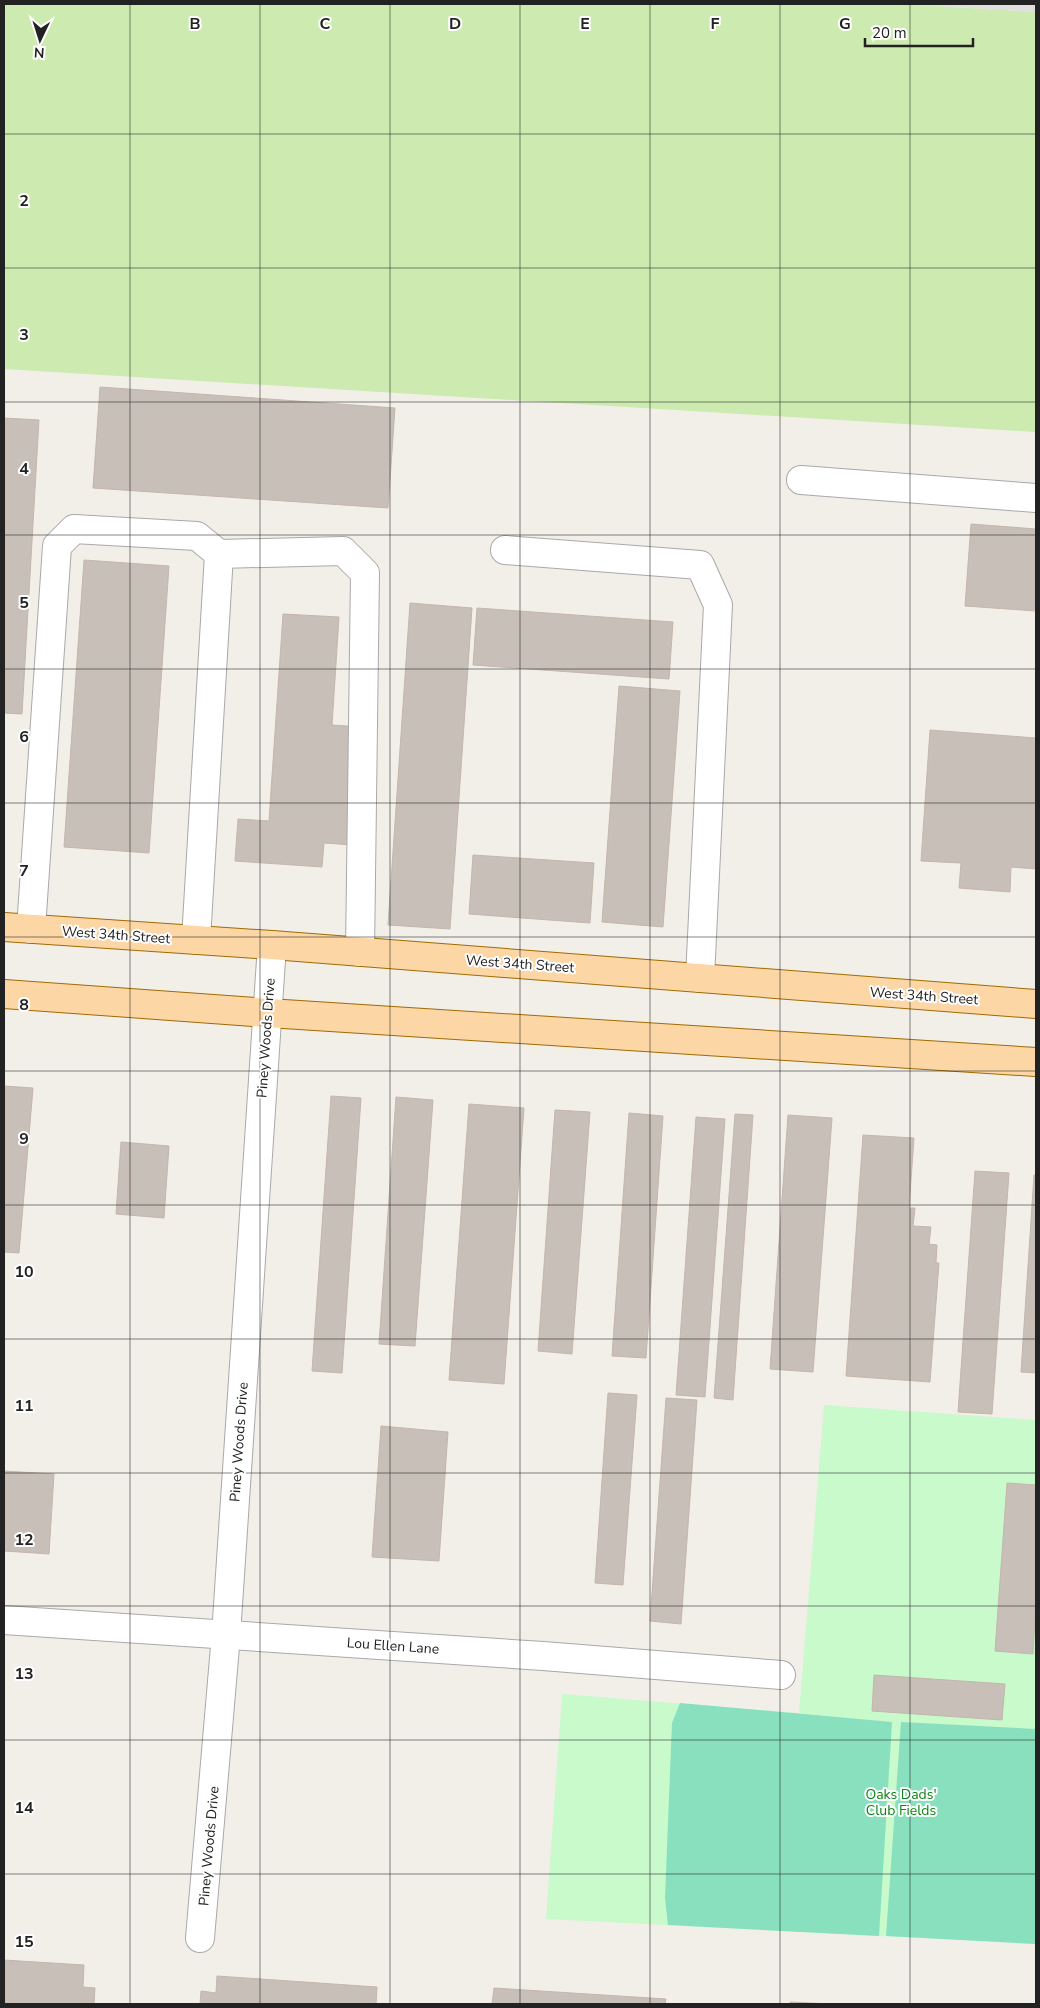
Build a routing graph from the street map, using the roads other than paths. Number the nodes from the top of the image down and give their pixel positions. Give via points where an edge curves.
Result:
1 (802, 480) dead end
2 (1036, 498) edge
3 (505, 550) dead end
4 (219, 554) junction
5 (4, 927) edge
6 (32, 929) junction
7 (196, 940) junction
8 (272, 945) junction
9 (360, 952) junction
10 (700, 978) junction
11 (4, 994) edge
12 (1036, 1004) edge
13 (268, 1013) junction
14 (1036, 1062) edge
15 (4, 1620) edge
16 (226, 1635) junction
17 (781, 1675) dead end
18 (200, 1938) dead end

1 - 2 street
3 - 10 street via 700,565 718,605
4 - 6 street via 197,536 74,529 57,546
4 - 7 street
4 - 9 street via 343,551 365,573
5 - 6 main road, West 34th Street
6 - 7 main road, West 34th Street
7 - 8 main road, West 34th Street
8 - 9 main road, West 34th Street
8 - 13 street, Piney Woods Drive
9 - 10 main road, West 34th Street
10 - 12 main road, West 34th Street
11 - 13 main road
13 - 14 main road
13 - 16 street, Piney Woods Drive
15 - 16 street, Lou Ellen Lane
16 - 17 street, Lou Ellen Lane
16 - 18 street, Piney Woods Drive

